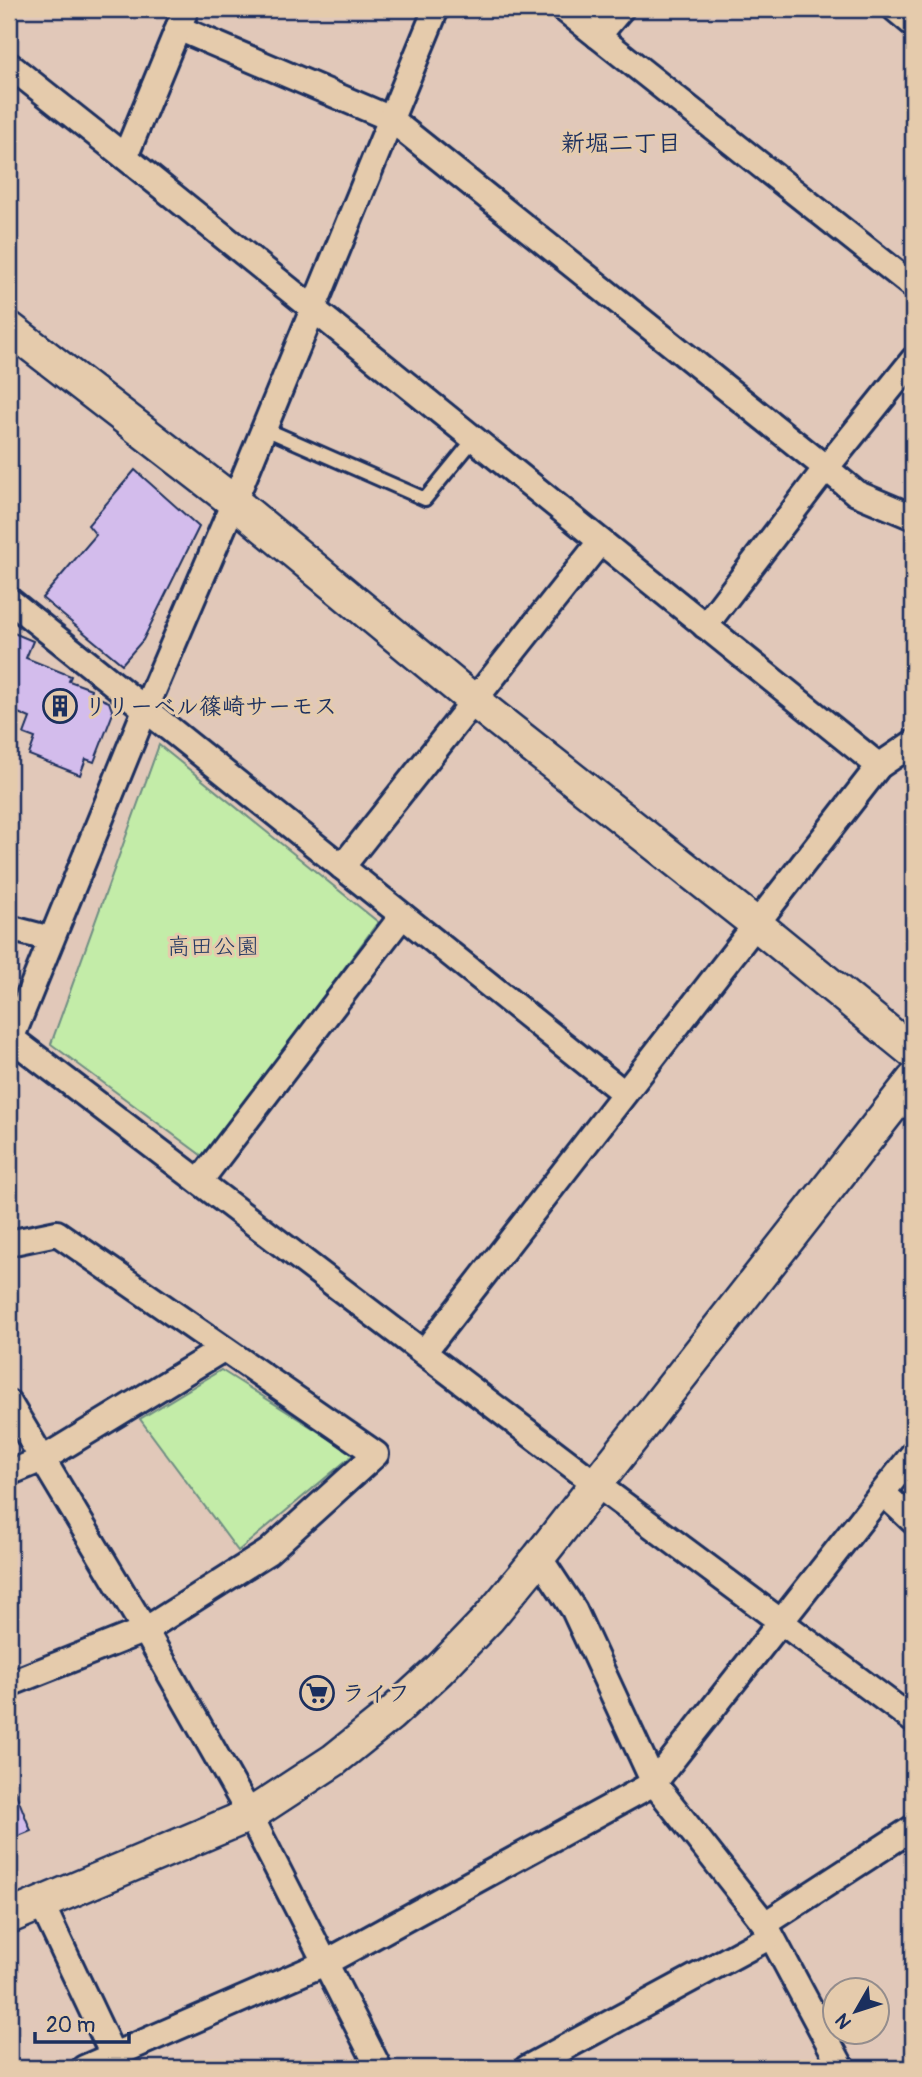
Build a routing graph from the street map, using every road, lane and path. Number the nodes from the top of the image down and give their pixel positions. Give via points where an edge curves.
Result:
1 (436, 9) edge
2 (564, 9) edge
3 (621, 9) edge
4 (895, 9) edge
5 (182, 18) edge
6 (913, 24) edge
7 (598, 36) junction
8 (9, 65) edge
9 (390, 118) junction
10 (125, 157) junction
11 (913, 286) edge
12 (314, 309) junction
13 (9, 328) edge
14 (913, 360) edge
15 (263, 428) junction
16 (474, 439) junction
17 (826, 468) junction
18 (234, 502) junction
19 (913, 517) edge
20 (600, 542) junction
21 (9, 600) edge
22 (705, 626) junction
23 (474, 701) junction
24 (145, 710) junction
25 (913, 743) edge
26 (879, 766) junction
27 (342, 867) junction
28 (402, 916) junction
29 (756, 924) junction
30 (9, 928) edge
31 (51, 939) junction
32 (10, 1041) edge
33 (913, 1052) edge
34 (913, 1080) edge
35 (624, 1093) junction
36 (200, 1181) junction
37 (9, 1243) edge
38 (223, 1349) junction
39 (424, 1352) junction
40 (9, 1403) edge
41 (913, 1454) edge
42 (43, 1459) junction
43 (9, 1473) edge
44 (596, 1484) junction
45 (883, 1493) junction
46 (913, 1521) edge
47 (539, 1557) junction
48 (782, 1621) junction
49 (145, 1630) junction
50 (9, 1685) edge
51 (913, 1720) edge
52 (654, 1783) junction
53 (250, 1815) junction
54 (913, 1828) edge
55 (41, 1903) junction
56 (9, 1917) edge
57 (768, 1930) junction
58 (325, 1963) junction
59 (113, 2054) junction
60 (83, 2068) edge
61 (379, 2068) edge
62 (527, 2068) edge
63 (842, 2068) edge

1 - 9 street
2 - 7 street
3 - 7 street
4 - 6 street
5 - 9 street
5 - 10 street
7 - 11 street
8 - 10 street
9 - 12 street
9 - 17 street
10 - 12 street
12 - 15 street
12 - 16 street
13 - 18 street
14 - 17 street
15 - 16 lane via 425,499
15 - 18 street
16 - 20 street
17 - 19 street via 856,493
17 - 22 street
18 - 23 street
18 - 24 street
20 - 22 street
20 - 23 street
21 - 24 street
22 - 26 street
23 - 27 street
23 - 29 street
24 - 27 street
24 - 31 street
25 - 26 street
26 - 29 street
27 - 28 street
28 - 35 street
28 - 36 street
29 - 33 street
29 - 35 street
30 - 31 street
31 - 32 street
32 - 36 street
34 - 44 street
35 - 39 street
36 - 39 street
37 - 38 street via 57,1233
38 - 42 street
38 - 49 street via 376,1454 268,1552
39 - 44 street
40 - 42 street
41 - 45 street
42 - 43 street
42 - 49 street
44 - 47 street
44 - 48 street
45 - 46 street
45 - 48 street
47 - 52 street via 574,1610
47 - 53 street via 488,1619 390,1715 334,1760
48 - 51 street
48 - 52 street
49 - 50 street
49 - 53 street
52 - 57 street
52 - 58 street
53 - 55 street
53 - 58 street
54 - 57 street
55 - 56 street
55 - 59 street
57 - 62 street
57 - 63 street
58 - 59 street
58 - 61 street
59 - 60 street

